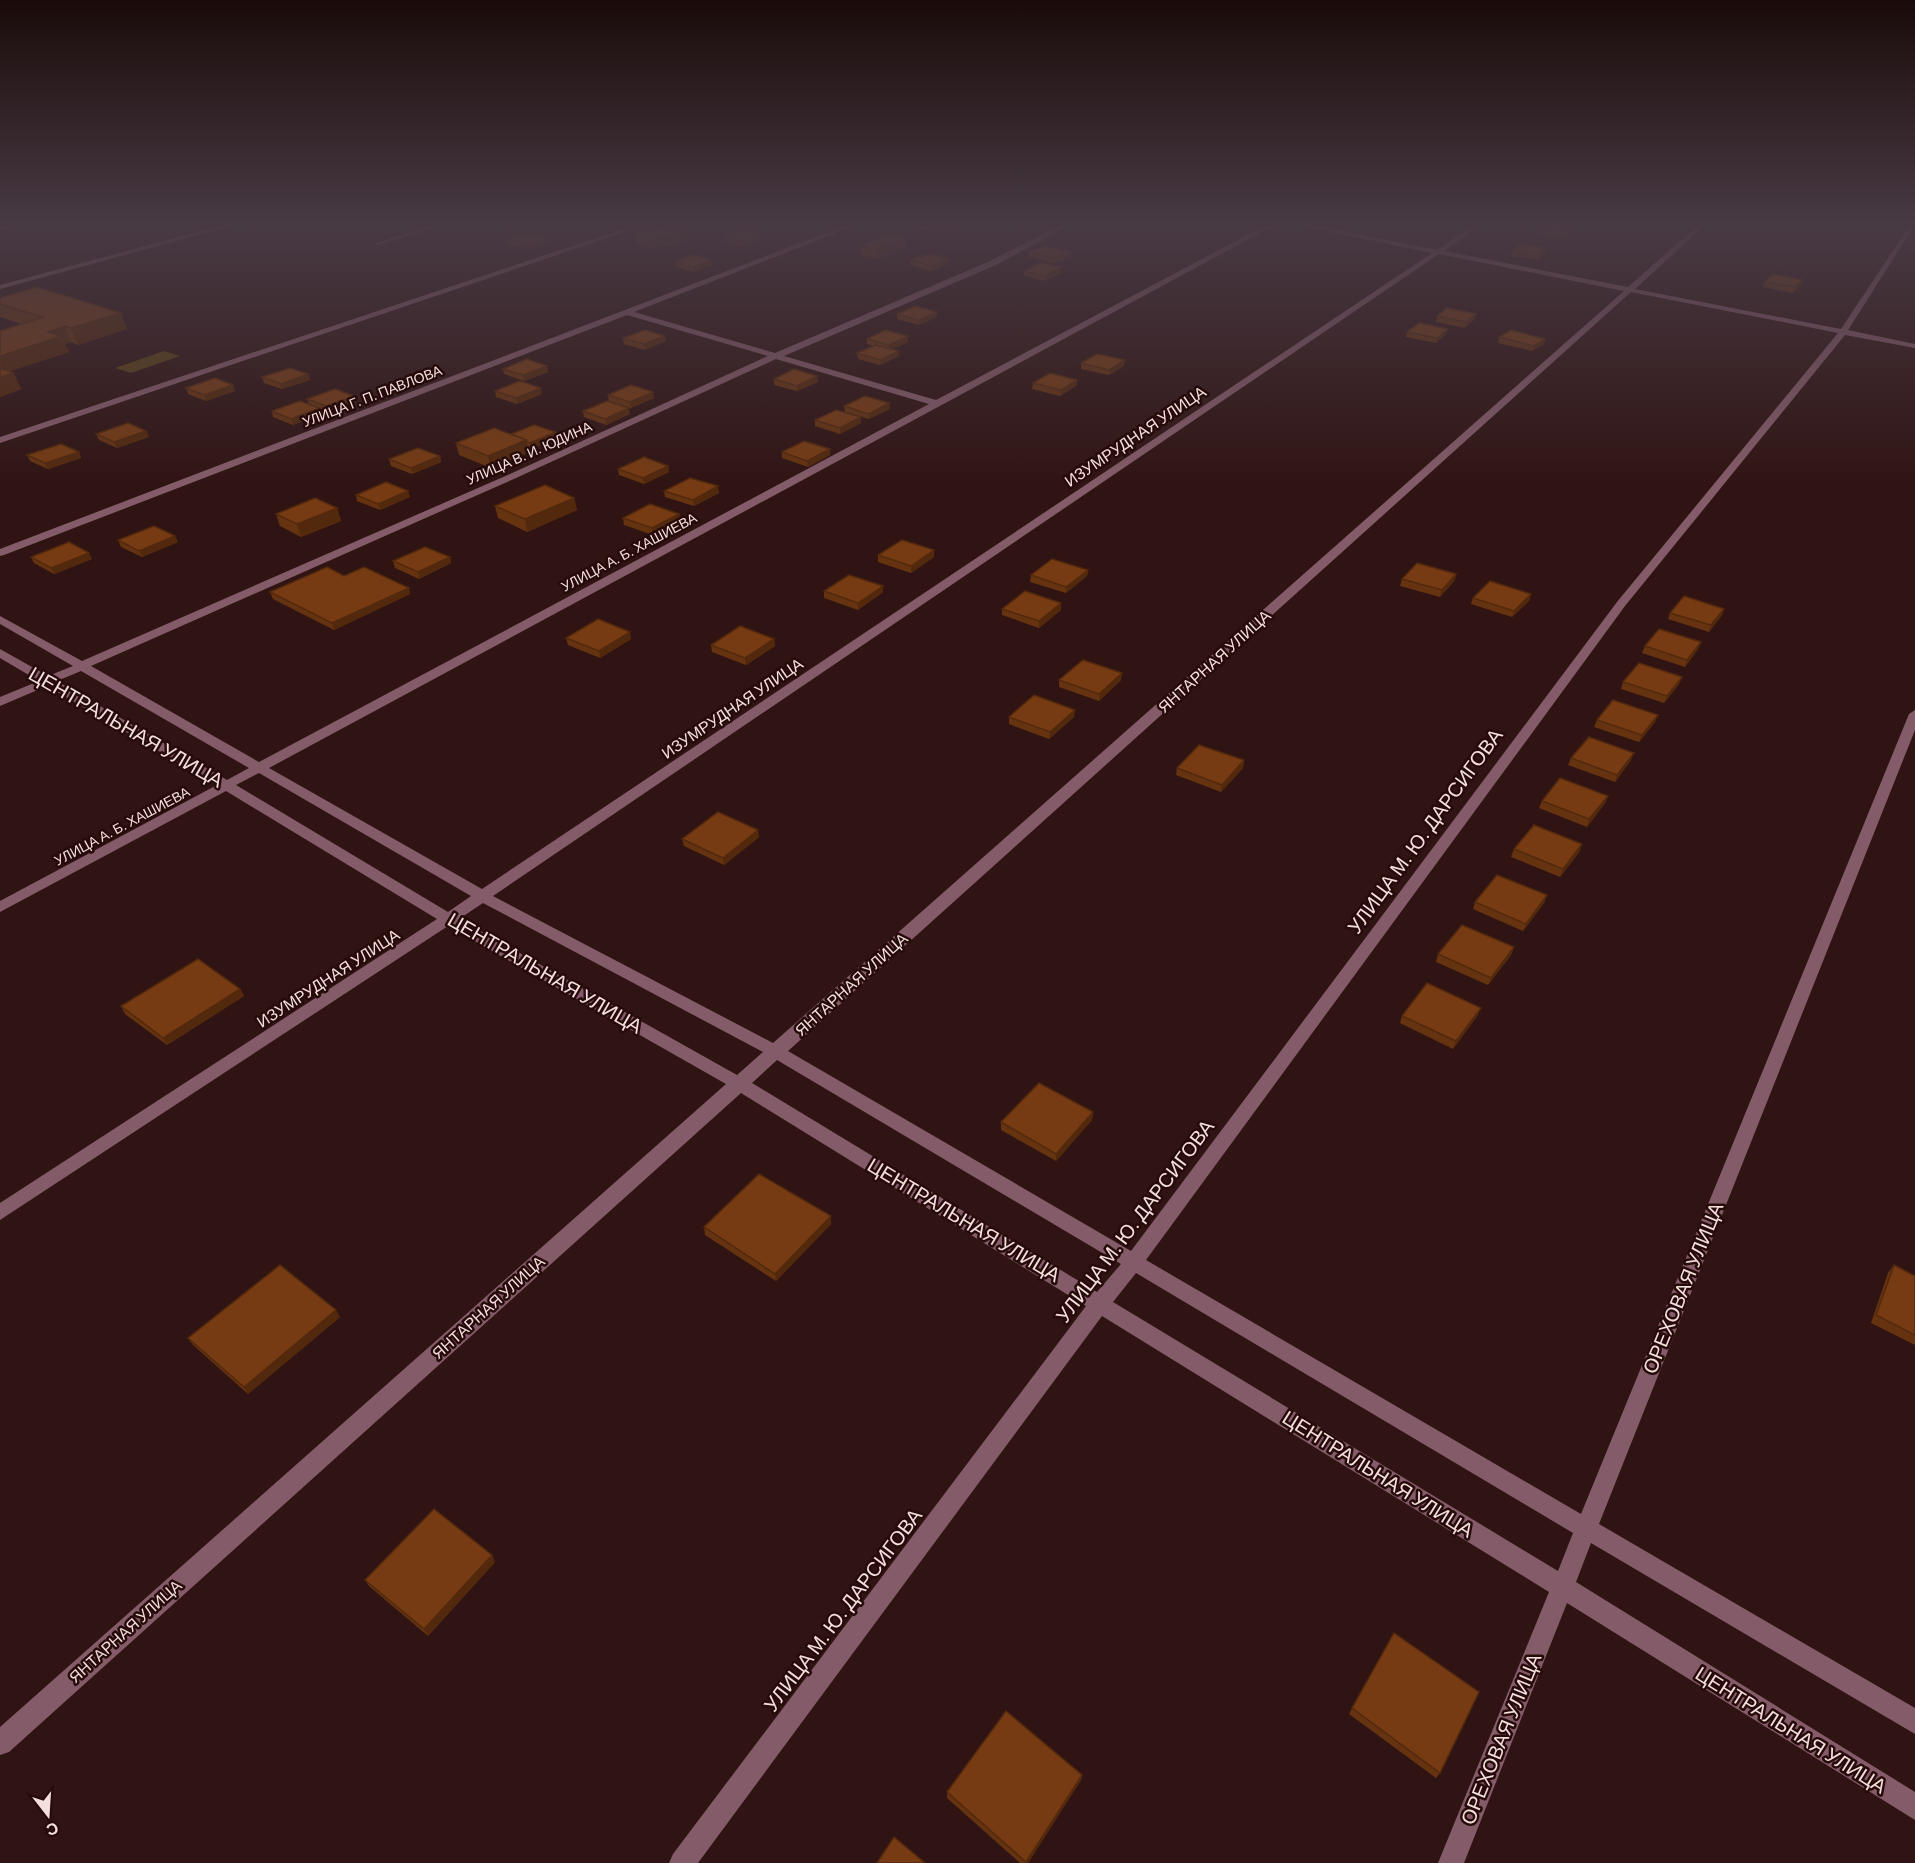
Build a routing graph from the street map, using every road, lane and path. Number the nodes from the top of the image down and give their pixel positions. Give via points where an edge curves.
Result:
1 (383, 312) edge
2 (879, 312) edge
3 (1108, 312) edge
4 (1349, 312) edge
5 (1604, 312) edge
6 (1741, 312) edge
7 (1856, 312) edge
8 (628, 313) joint
9 (1843, 332) junction
10 (1915, 346) edge
11 (776, 356) junction
12 (937, 403) junction
13 (0, 440) edge
14 (0, 553) edge
15 (0, 619) edge
16 (0, 653) edge
17 (81, 666) junction
18 (47, 681) junction
19 (0, 702) edge
20 (1915, 714) edge
21 (261, 768) junction
22 (228, 786) junction
23 (482, 896) junction
24 (0, 908) edge
25 (448, 919) junction
26 (776, 1052) junction
27 (738, 1083) junction
28 (0, 1213) edge
29 (1135, 1261) junction
30 (1100, 1303) junction
31 (1586, 1530) junction
32 (1563, 1587) junction
33 (1915, 1722) edge
34 (0, 1743) edge
35 (1915, 1807) edge
36 (682, 1863) edge
37 (1452, 1863) edge

1 - 13 street
2 - 11 street, УЛИЦА В. И. ЮДИНА
3 - 12 street, УЛИЦА А. Б. ХАШИЕВА
4 - 23 street, ИЗУМРУДНАЯ УЛИЦА
5 - 26 street, ЯНТАРНАЯ УЛИЦА
6 - 9 street
7 - 9 street, УЛИЦА М. Ю. ДАРСИГОВА
8 - 11 street
8 - 14 street, УЛИЦА Г. П. ПАВЛОВА
9 - 10 street
9 - 29 street, УЛИЦА М. Ю. ДАРСИГОВА via 1621,604
11 - 12 street
11 - 17 street, УЛИЦА В. И. ЮДИНА
12 - 21 street, УЛИЦА А. Б. ХАШИЕВА
15 - 17 street, ЦЕНТРАЛЬНАЯ УЛИЦА
16 - 18 street, ЦЕНТРАЛЬНАЯ УЛИЦА
17 - 18 street, УЛИЦА В. И. ЮДИНА
17 - 21 street, ЦЕНТРАЛЬНАЯ УЛИЦА
18 - 19 street, УЛИЦА В. И. ЮДИНА
18 - 22 street, ЦЕНТРАЛЬНАЯ УЛИЦА
20 - 31 street, ОРЕХОВАЯ УЛИЦА
21 - 22 street, УЛИЦА А. Б. ХАШИЕВА
21 - 23 street, ЦЕНТРАЛЬНАЯ УЛИЦА
22 - 24 street, УЛИЦА А. Б. ХАШИЕВА
22 - 25 street, ЦЕНТРАЛЬНАЯ УЛИЦА
23 - 25 street, ИЗУМРУДНАЯ УЛИЦА
23 - 26 street, ЦЕНТРАЛЬНАЯ УЛИЦА
25 - 27 street, ЦЕНТРАЛЬНАЯ УЛИЦА
25 - 28 street, ИЗУМРУДНАЯ УЛИЦА
26 - 27 street, ЯНТАРНАЯ УЛИЦА
26 - 29 street, ЦЕНТРАЛЬНАЯ УЛИЦА
27 - 30 street, ЦЕНТРАЛЬНАЯ УЛИЦА
27 - 34 street, ЯНТАРНАЯ УЛИЦА
29 - 30 street, УЛИЦА М. Ю. ДАРСИГОВА
29 - 31 street, ЦЕНТРАЛЬНАЯ УЛИЦА
30 - 32 street, ЦЕНТРАЛЬНАЯ УЛИЦА
30 - 36 street, УЛИЦА М. Ю. ДАРСИГОВА
31 - 32 street, ОРЕХОВАЯ УЛИЦА
31 - 33 street, ЦЕНТРАЛЬНАЯ УЛИЦА
32 - 35 street, ЦЕНТРАЛЬНАЯ УЛИЦА
32 - 37 street, ОРЕХОВАЯ УЛИЦА

